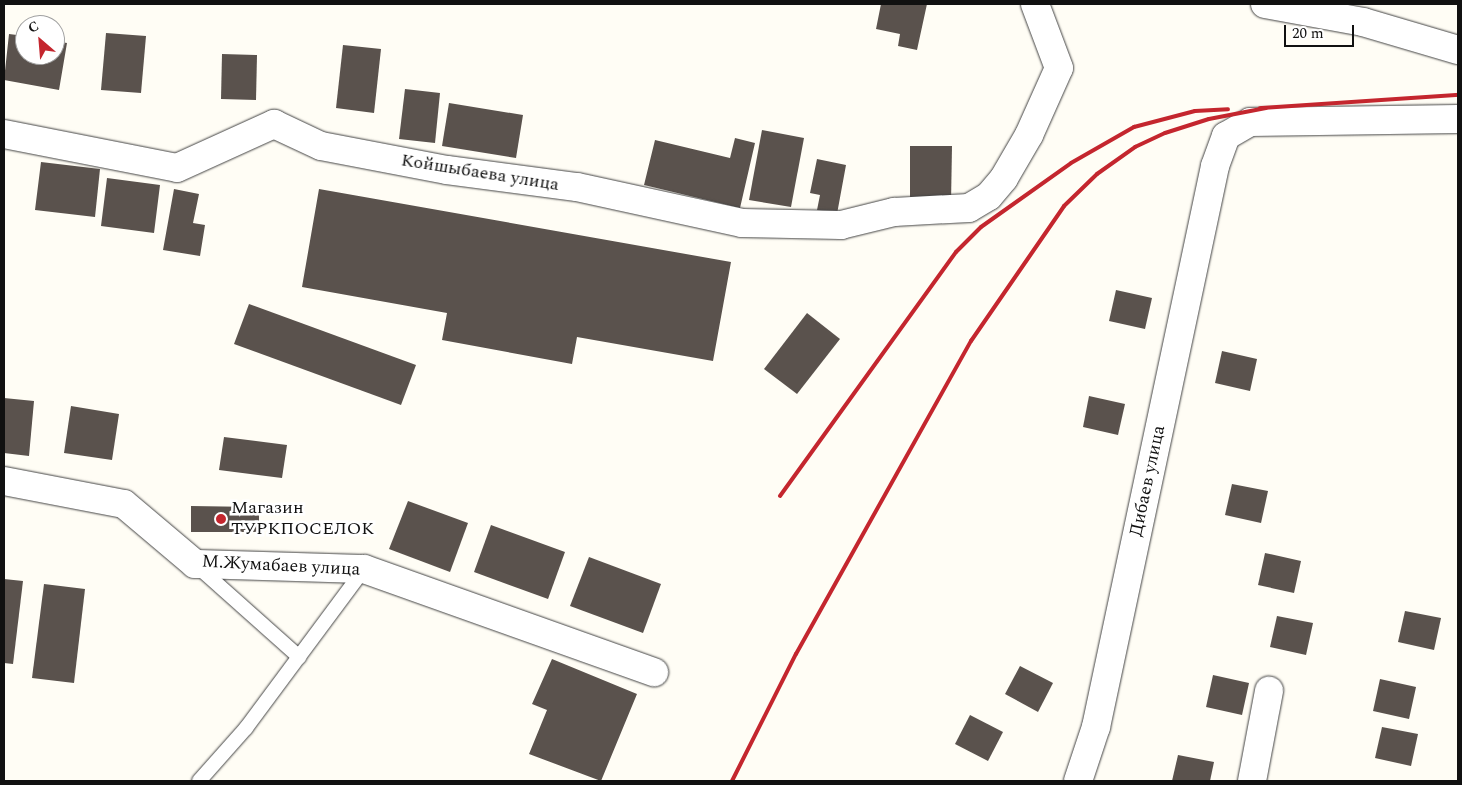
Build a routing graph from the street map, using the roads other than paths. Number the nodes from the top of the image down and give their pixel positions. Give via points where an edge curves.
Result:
1 (1035, 4) edge
2 (1265, 4) edge
3 (1458, 50) edge
4 (1458, 119) edge
5 (4, 134) edge
6 (4, 481) edge
7 (195, 564) junction
8 (364, 569) junction
9 (299, 657) junction
10 (654, 672) dead end
11 (1269, 691) dead end
12 (199, 781) edge
13 (1078, 781) edge
14 (1252, 781) edge

1 - 5 street, Койшыбаева улица via 1059,68 1029,135 1004,178 989,196 969,208 894,212 841,224 742,223 577,187 447,170 321,146 274,124 177,168
2 - 3 street via 1363,22
4 - 13 street, Дибаев улица via 1250,122 1226,136 1213,179 1096,727
6 - 7 street, М.Жумабаев улица via 124,504
7 - 8 street, М.Жумабаев улица
7 - 9 lane
8 - 9 lane
8 - 10 street, М.Жумабаев улица
9 - 12 lane via 246,728
11 - 14 street

